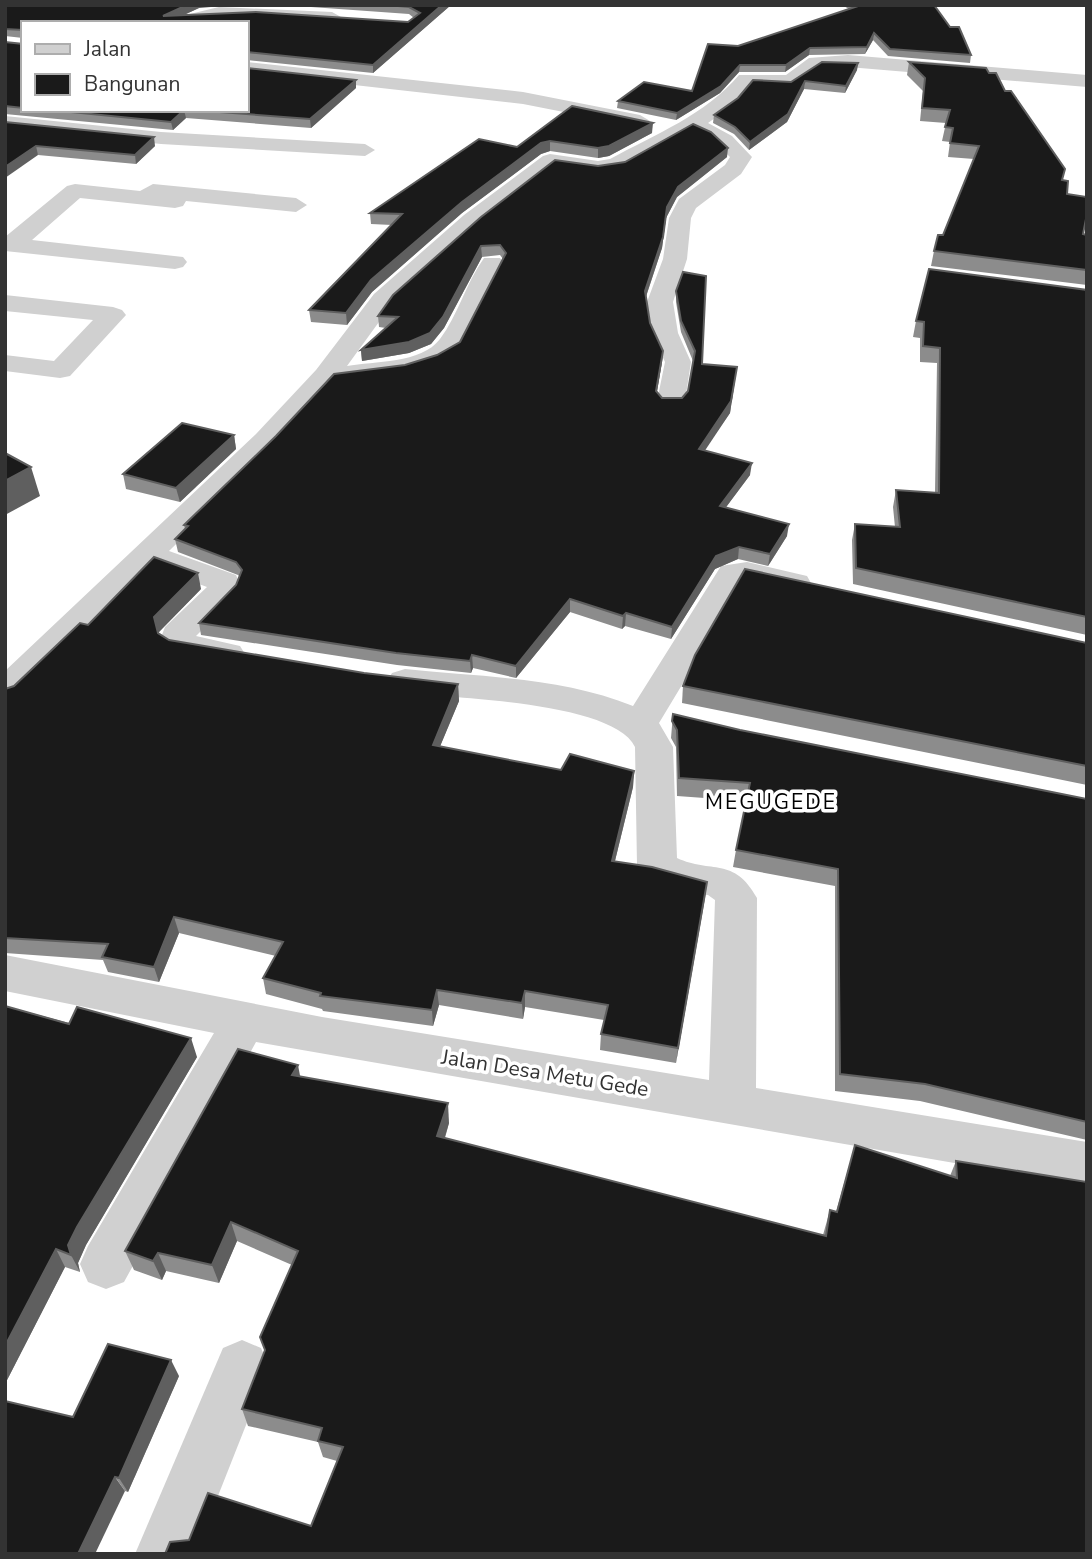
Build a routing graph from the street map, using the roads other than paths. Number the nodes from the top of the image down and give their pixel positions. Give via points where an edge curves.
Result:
1 (355, 19) edge
2 (183, 21) edge
3 (248, 67) edge
4 (1087, 81) edge
5 (5, 122) edge
6 (685, 127) junction
7 (365, 150) dead end
8 (179, 197) junction
9 (296, 205) dead end
10 (156, 219) dead end
11 (137, 238) dead end
12 (9, 245) edge
13 (118, 256) junction
14 (174, 262) dead end
15 (492, 263) edge
16 (5, 303) edge
17 (5, 363) edge
18 (326, 376) junction
19 (671, 401) edge
20 (147, 554) junction
21 (824, 590) edge
22 (254, 658) edge
23 (374, 677) edge
24 (5, 692) edge
25 (657, 718) junction
26 (5, 973) edge
27 (244, 1021) junction
28 (732, 1103) junction
29 (1087, 1164) edge
30 (106, 1264) dead end
31 (242, 1367) dead end
32 (165, 1554) edge

1 - 2 street via 219,12
3 - 6 street via 523,98
4 - 6 street via 815,62 790,81 746,79 729,99
5 - 7 street via 161,138
6 - 18 street via 610,166 550,160 472,220 383,299
6 - 19 street via 714,132 741,157 733,169 687,204 680,218 675,259 660,302 665,333 678,362
8 - 9 street
8 - 10 street
8 - 12 street via 75,191
11 - 13 street
12 - 13 street
13 - 14 street
15 - 18 street via 449,346 395,368
16 - 17 street via 113,315 60,370
18 - 20 street
20 - 22 street via 225,584 177,640 186,646
20 - 24 street
21 - 25 street via 747,572 733,573
23 - 25 street via 550,697
25 - 28 street via 646,732 654,747 657,865 668,873 721,883 736,898
26 - 27 street, Jalan Desa Metu Gede
27 - 28 street, Jalan Desa Metu Gede
27 - 30 street
28 - 29 street, Jalan Desa Metu Gede
31 - 32 street

